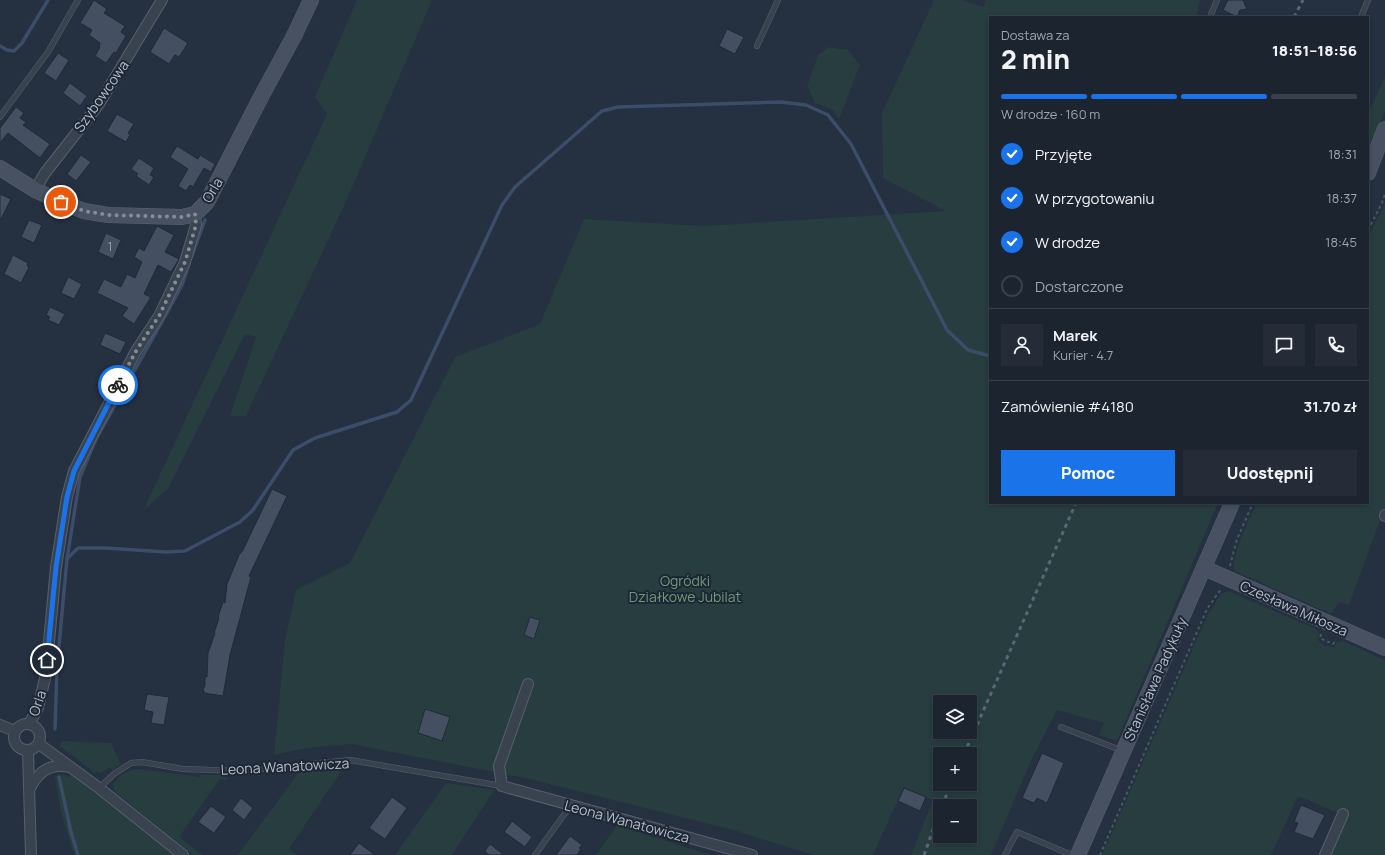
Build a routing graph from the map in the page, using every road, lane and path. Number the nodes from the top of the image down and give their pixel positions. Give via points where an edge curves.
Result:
1 (78, 0) edge
2 (162, 0) edge
3 (311, 0) edge
4 (778, 0) edge
5 (1217, 0) edge
6 (1368, 0) edge
7 (1210, 16) edge
8 (1361, 16) edge
9 (757, 46) dead end
10 (0, 118) edge
11 (1385, 130) edge
12 (0, 168) edge
13 (1369, 170) edge
14 (35, 190) junction
15 (1385, 194) edge
16 (195, 214) junction
17 (1369, 228) edge
18 (1232, 504) edge
19 (1253, 504) edge
20 (1204, 568) junction
21 (1226, 578) junction
22 (1320, 638) dead end
23 (1333, 644) dead end
24 (1385, 648) edge
25 (528, 684) dead end
26 (0, 724) edge
27 (29, 724) junction
28 (1061, 727) dead end
29 (15, 731) junction
30 (39, 744) junction
31 (28, 751) junction
32 (1124, 752) junction
33 (72, 767) junction
34 (502, 786) junction
35 (99, 788) junction
36 (29, 792) junction
37 (571, 806) junction
38 (1343, 814) dead end
39 (31, 855) edge
40 (183, 855) edge
41 (535, 855) edge
42 (752, 855) edge
43 (1005, 855) edge
44 (1072, 855) edge
45 (1078, 855) edge
46 (1100, 855) edge
47 (1325, 855) edge

1 - 10 lane via 48,52
2 - 14 street, Szybowcowa via 99,104 45,173
3 - 16 street, Orla via 207,202
4 - 9 lane
5 - 7 lane
6 - 8 lane
11 - 13 street
12 - 14 street
14 - 16 street via 84,211 108,215 182,217
15 - 17 path
16 - 27 street, Orla via 196,225 185,262 159,316 136,351 74,471 67,497 56,567 46,674 38,708
18 - 20 street, Stanisława Padykuły
19 - 21 path via 1237,539
20 - 21 street, Czesława Miłosza
20 - 32 street, Stanisława Padykuły
21 - 24 street, Czesława Miłosza
21 - 46 path via 1207,609
22 - 23 path
25 - 34 street via 499,766
26 - 29 street
27 - 29 street via 18,727
27 - 30 street via 40,732
28 - 32 lane
29 - 31 street via 17,746
30 - 31 street
30 - 33 street
31 - 36 street
32 - 45 street, Stanisława Padykuły
33 - 35 street
33 - 36 street via 50,767 43,771 36,777
34 - 35 lane, Leona Wanatowicza via 350,760 241,771 183,769 142,762 131,763
34 - 37 street, Leona Wanatowicza
35 - 40 street
36 - 39 street
37 - 41 lane
37 - 42 street, Leona Wanatowicza
38 - 47 street
43 - 44 lane via 1017,832

